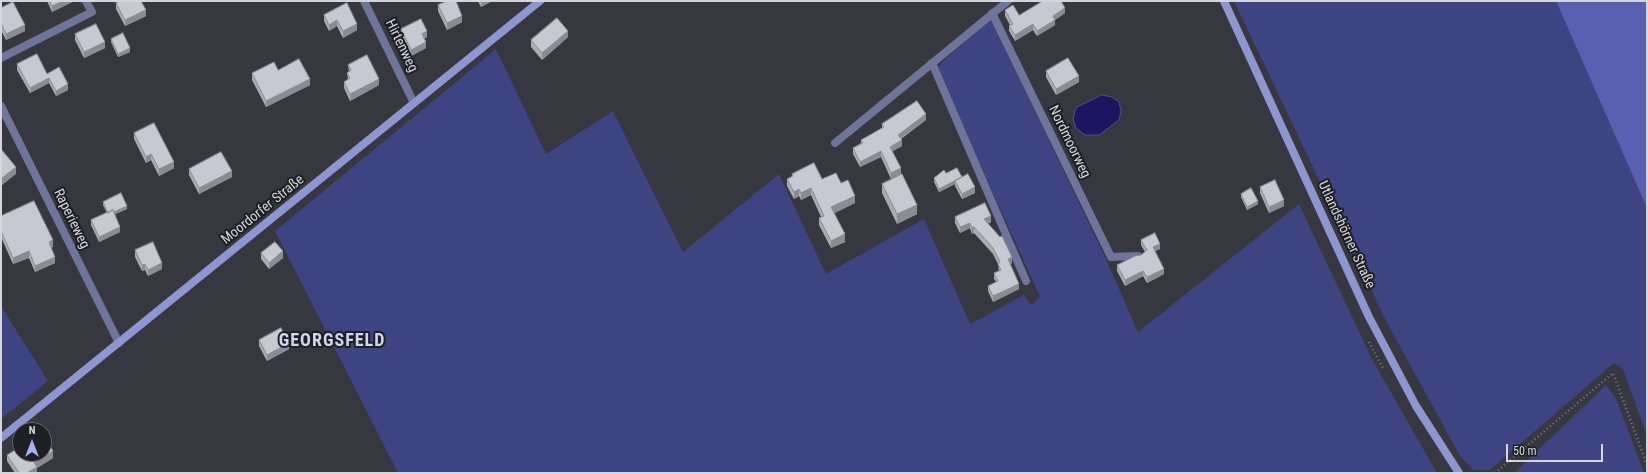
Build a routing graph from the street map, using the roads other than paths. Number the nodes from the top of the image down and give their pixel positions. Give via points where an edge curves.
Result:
1 (86, 1) edge
2 (364, 1) edge
3 (540, 1) edge
4 (1008, 1) edge
5 (1224, 1) edge
6 (992, 14) junction
7 (1, 58) edge
8 (932, 64) junction
9 (414, 103) junction
10 (1, 106) edge
11 (835, 143) dead end
12 (1138, 256) edge
13 (1026, 281) dead end
14 (119, 343) junction
15 (1, 438) edge
16 (1459, 473) edge

1 - 7 street via 92,12
2 - 9 street, Hirtenweg
3 - 9 street, Moordorfer Straße
4 - 6 street
5 - 16 street, Utlandshörner Straße via 1369,318 1416,406
6 - 8 street
6 - 12 street, Nordmoorweg via 1111,257
8 - 11 street
8 - 13 street
9 - 14 street, Moordorfer Straße
10 - 14 street, Raperieweg
14 - 15 street, Moordorfer Straße

